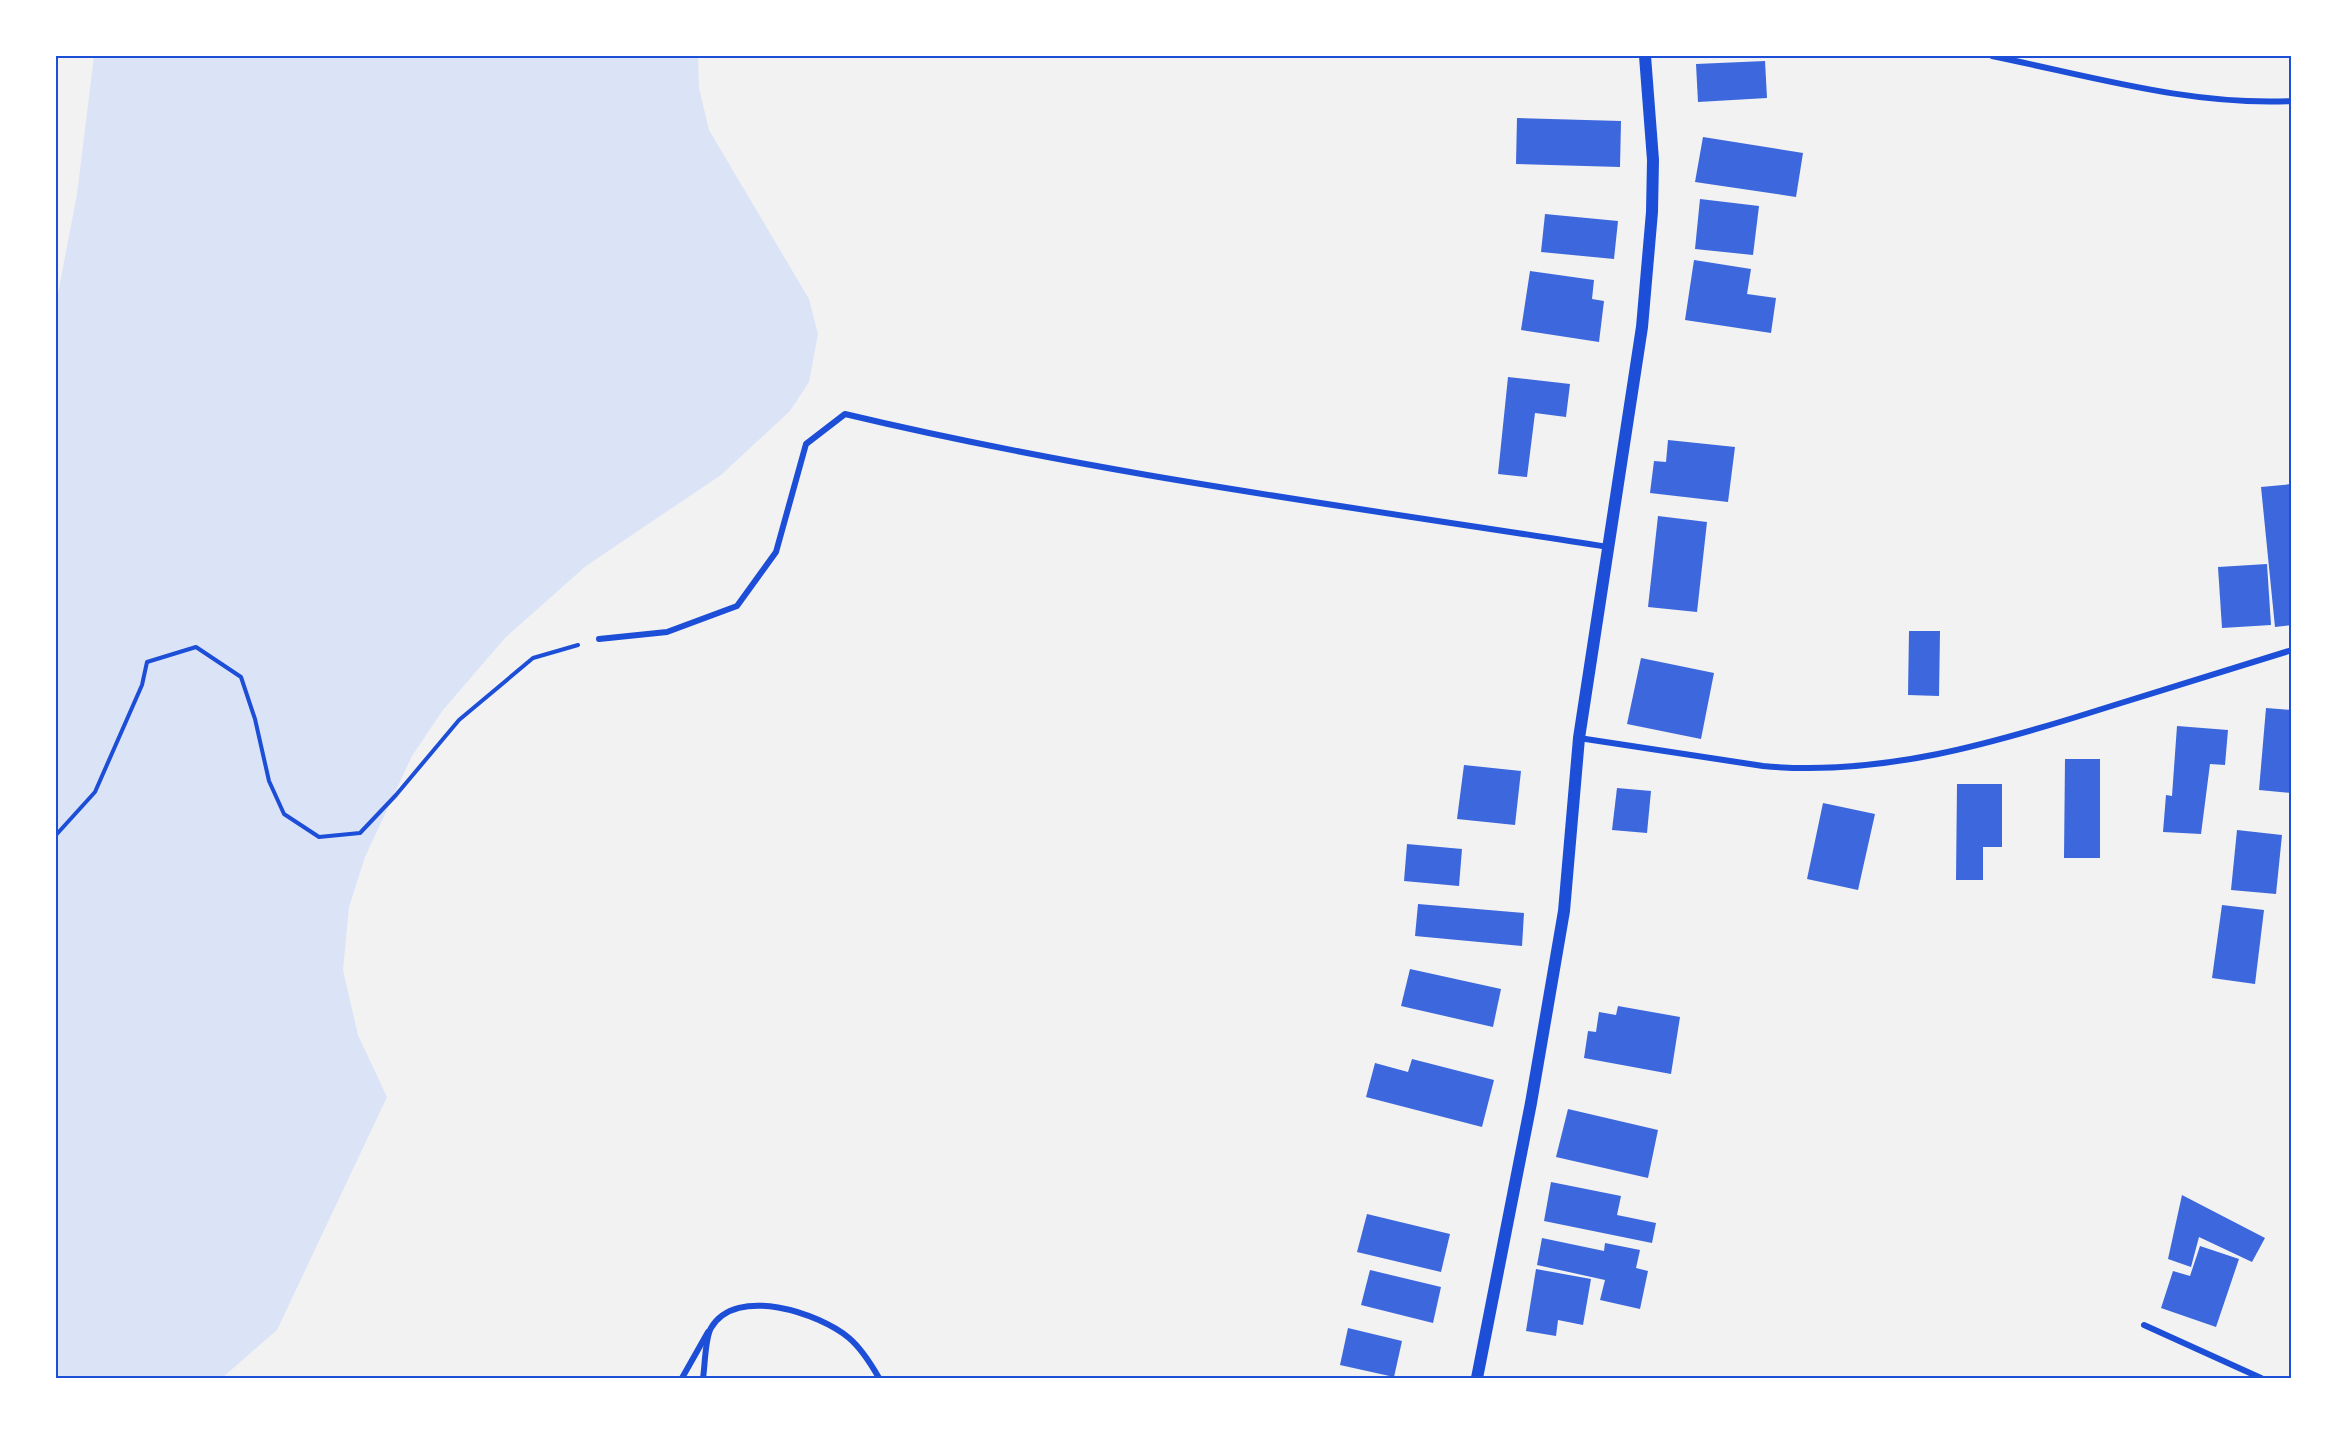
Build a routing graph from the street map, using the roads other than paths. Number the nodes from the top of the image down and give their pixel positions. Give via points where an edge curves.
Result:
1 (1645, 56) edge
2 (1992, 56) edge
3 (2292, 101) edge
4 (1608, 547) junction
5 (599, 639) road end
6 (2292, 650) edge
7 (1579, 738) junction
8 (2144, 1325) dead end
9 (710, 1329) junction
10 (682, 1378) edge
11 (703, 1378) edge
12 (879, 1378) edge
13 (1477, 1378) edge
14 (2261, 1378) edge

1 - 4 main road via 1653,160 1649,258
2 - 3 street via 2204,99
4 - 5 street via 1089,465 845,414 806,444 776,552 737,606 667,632
4 - 7 main road
6 - 7 street via 2010,737 1873,766 1793,769
7 - 13 main road via 1564,911
8 - 14 street
9 - 10 street
9 - 11 street
9 - 12 street via 725,1312 743,1308 802,1312 826,1322 850,1339

